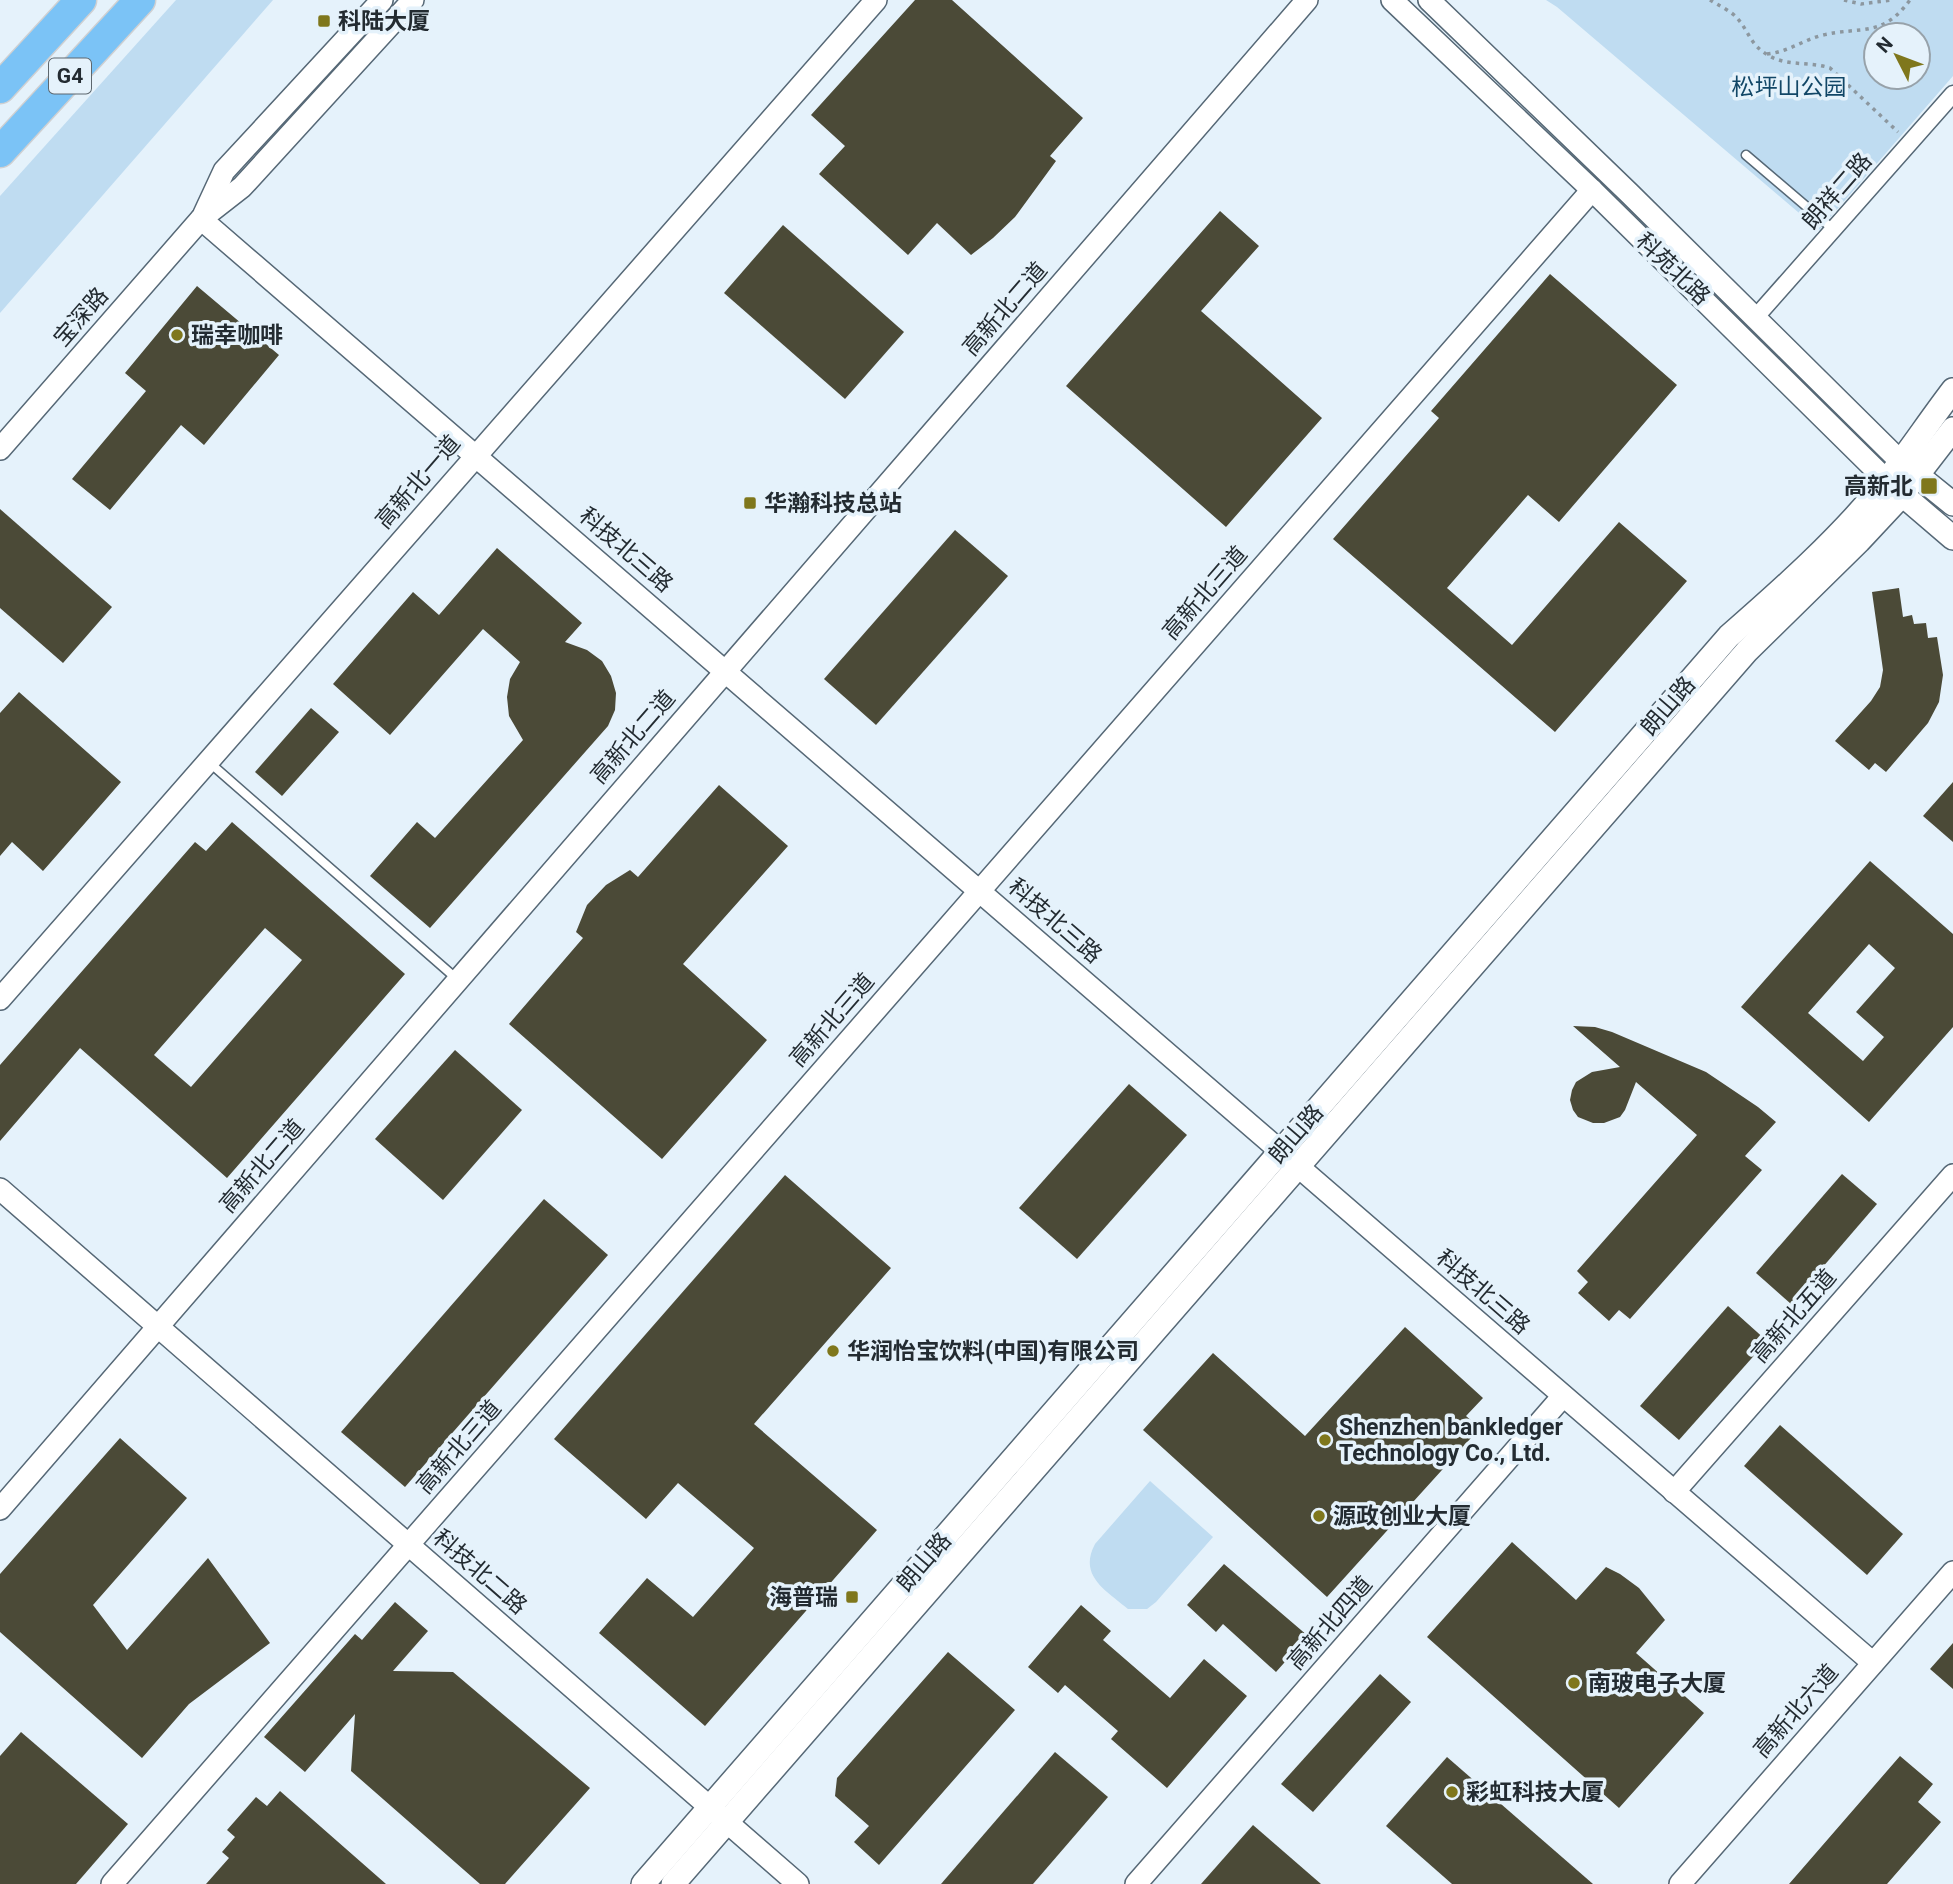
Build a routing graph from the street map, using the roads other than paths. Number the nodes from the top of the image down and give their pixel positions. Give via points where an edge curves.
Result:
1 (81, 0) edge
2 (140, 0) edge
3 (382, 0) edge
4 (414, 0) edge
5 (876, 0) edge
6 (1307, 0) edge
7 (1392, 0) edge
8 (1429, 0) edge
9 (0, 88) edge
10 (1953, 94) edge
11 (0, 152) edge
12 (1746, 155) dead end
13 (1592, 190) junction
14 (201, 219) junction
15 (1834, 230) junction
16 (1755, 318) junction
17 (1953, 390) edge
18 (1953, 429) edge
19 (0, 449) edge
20 (476, 456) junction
21 (1908, 468) junction
22 (1894, 487) junction
23 (1953, 504) edge
24 (1953, 538) edge
25 (726, 671) junction
26 (208, 761) junction
27 (980, 891) junction
28 (458, 980) junction
29 (0, 999) edge
30 (1289, 1159) junction
31 (1953, 1175) edge
32 (0, 1189) edge
33 (158, 1326) junction
34 (1563, 1396) junction
35 (1674, 1492) junction
36 (0, 1509) edge
37 (408, 1545) junction
38 (1953, 1572) edge
39 (1873, 1663) junction
40 (719, 1815) junction
41 (112, 1884) edge
42 (643, 1884) edge
43 (673, 1884) edge
44 (798, 1884) edge
45 (1136, 1884) edge
46 (1680, 1884) edge

1 - 9 highway, G4
2 - 11 highway, G4
3 - 14 street, 宝深路 via 224,171
4 - 14 street, 宝深路 via 242,187
5 - 20 street, 高新北一道
6 - 25 street, 高新北二道
7 - 13 street, 科苑北路
8 - 16 street, 科苑北路
10 - 15 street, 朗祥二路
12 - 15 lane
13 - 22 street, 科苑北路
13 - 27 street, 高新北三道
14 - 19 street, 宝深路
14 - 20 street, 科技北三路
15 - 16 street, 朗祥二路
16 - 21 street, 科苑北路
17 - 21 main road, 朗山路
18 - 21 main road, 朗山路
20 - 25 street, 科技北三路
20 - 26 street, 高新北一道
21 - 22 main road, 朗山路
21 - 23 main road, 科苑北路
22 - 24 main road, 科苑北路
22 - 30 main road, 朗山路 via 1850,521 1782,591 1729,636
25 - 27 street, 科技北三路
25 - 28 street, 高新北二道
26 - 28 lane
26 - 29 street, 高新北一道
27 - 30 street, 科技北三路
27 - 37 street, 高新北三道
28 - 33 street, 高新北二道
30 - 34 street, 科技北三路
30 - 40 main road, 朗山路
31 - 35 street, 高新北五道
32 - 33 street, 科技北二路
33 - 36 street, 高新北二道
33 - 37 street, 科技北二路
34 - 35 street, 科技北三路
34 - 45 street, 高新北四道
35 - 39 street, 科技北三路
37 - 40 street, 科技北二路
37 - 41 street, 高新北三道
38 - 39 street, 高新北六道
39 - 46 street, 高新北六道
40 - 42 main road, 朗山路
40 - 43 main road, 朗山路
40 - 44 street, 科技北二路

